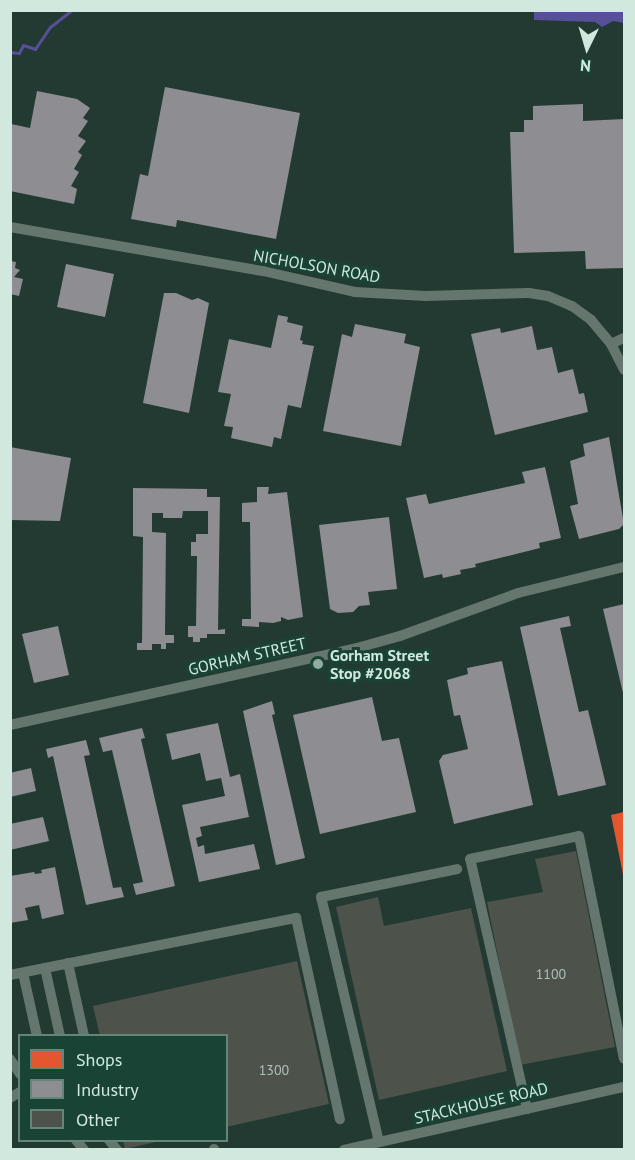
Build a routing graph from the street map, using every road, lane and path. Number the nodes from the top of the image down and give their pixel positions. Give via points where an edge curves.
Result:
1 (10, 227) edge
2 (624, 338) edge
3 (611, 344) junction
4 (624, 370) edge
5 (624, 567) edge
6 (10, 725) edge
7 (457, 869) dead end
8 (68, 963) junction
9 (45, 968) junction
10 (23, 973) junction
11 (10, 975) edge
12 (37, 1034) edge
13 (60, 1034) edge
14 (84, 1034) edge
15 (624, 1059) edge
16 (624, 1087) edge
17 (526, 1109) junction
18 (340, 1119) dead end
19 (379, 1142) junction
20 (344, 1149) edge

1 - 3 street, NICHOLSON ROAD via 263,271 355,292 548,296 591,320
2 - 3 street
3 - 4 street, NICHOLSON ROAD
5 - 6 street, GORHAM STREET via 518,593 357,648
7 - 19 street via 321,897
8 - 9 street
8 - 14 street
8 - 18 street via 296,918
9 - 10 street
9 - 13 street
10 - 11 street
10 - 12 street
15 - 17 street via 579,836 470,859
16 - 17 street, STACKHOUSE ROAD
17 - 19 street, STACKHOUSE ROAD
19 - 20 street, STACKHOUSE ROAD

